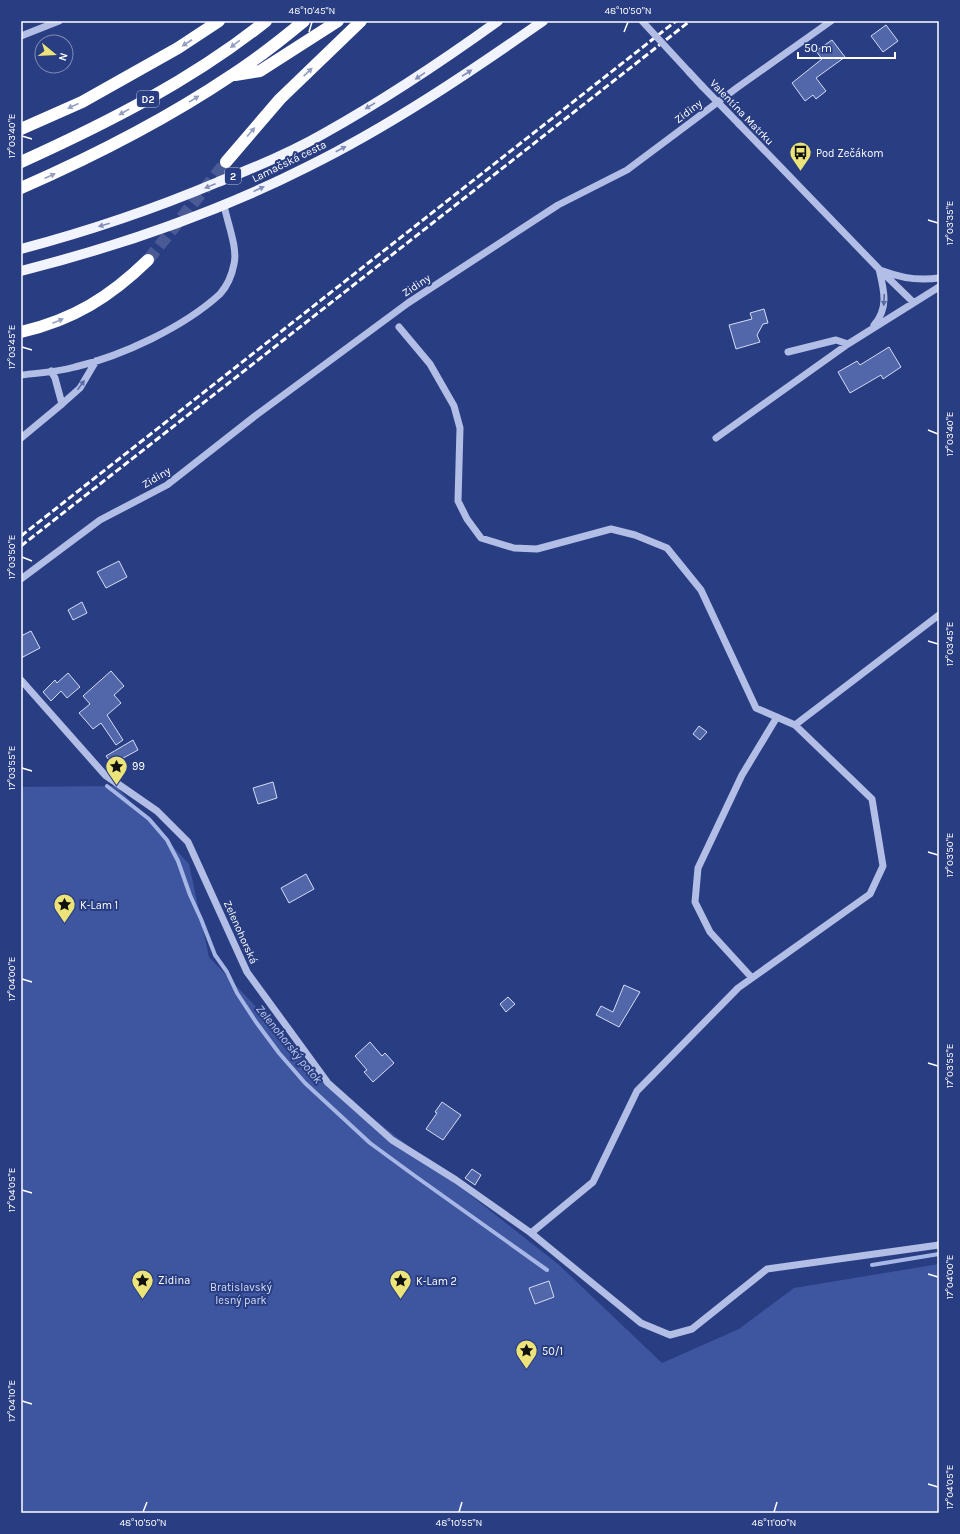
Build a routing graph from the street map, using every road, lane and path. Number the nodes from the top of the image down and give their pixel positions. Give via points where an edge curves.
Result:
1 (59, 21) edge
2 (219, 21) edge
3 (266, 21) edge
4 (304, 21) edge
5 (338, 21) edge
6 (361, 21) edge
7 (498, 21) edge
8 (543, 21) edge
9 (642, 21) edge
10 (831, 21) edge
11 (21, 36) edge
12 (232, 76) junction
13 (21, 130) edge
14 (21, 162) edge
15 (226, 162) tunnel mouth
16 (21, 188) edge
17 (224, 205) junction
18 (21, 249) edge
19 (148, 260) tunnel mouth
20 (879, 269) junction
21 (21, 271) edge
22 (939, 278) edge
23 (939, 287) edge
24 (913, 302) junction
25 (399, 327) dead end
26 (871, 328) junction
27 (21, 332) edge
28 (848, 344) junction
29 (788, 352) dead end
30 (96, 361) junction
31 (51, 371) junction
32 (21, 375) edge
33 (62, 404) junction
34 (21, 438) edge
35 (716, 438) dead end
36 (21, 579) edge
37 (939, 616) edge
38 (21, 680) edge
39 (777, 717) junction
40 (795, 725) junction
41 (752, 978) junction
42 (531, 1233) junction
43 (939, 1245) edge

1 - 11 street
2 -> 13 highway via 178,48 82,102
3 -> 14 highway, D2 via 228,50 155,95
4 - 12 highway, D2
5 - 12 highway via 260,71
15 -> 6 highway via 280,99
7 -> 18 main road, Lamačská cesta / 2 via 404,86 322,135 256,167 136,215
17 -> 8 main road, Lamačská cesta / 2 via 307,168 380,128
9 - 20 street, Valentína Matrku, bridge
10 - 36 street, Zidiny via 627,170 558,205 408,303 255,416 167,486 100,520
16 -> 12 highway, D2 via 126,139
17 - 21 main road, Lamačská cesta / 2 via 149,234
17 - 30 street via 235,250 235,262 229,280 220,293 192,315 156,336 128,350
27 -> 19 highway via 49,325 89,306 124,283
20 - 22 street, Valentína Matrku via 905,278
20 - 24 street, Valentína Matrku
20 -> 26 street via 885,303 878,321
23 - 24 street
24 - 26 street
25 - 39 street via 430,364 454,406 460,428 458,501 481,538 514,548 538,549 611,529 635,534 667,548 701,590 756,708
26 - 28 street
28 - 29 street via 836,340
28 - 35 street
30 - 31 street via 74,368
33 -> 30 street via 80,388
31 - 32 street
31 - 33 street
33 - 34 street
37 - 40 street
38 - 42 street, Zelenohorská via 105,775 157,811 188,842 247,972 328,1083 392,1140 456,1180
39 - 40 street
39 - 41 street via 742,775 698,868 695,902 710,932
40 - 41 street via 872,799 883,866 870,894
41 - 42 street via 738,988 637,1091 593,1182
42 - 43 street, Zelenohorská via 641,1323 670,1335 692,1329 767,1269

